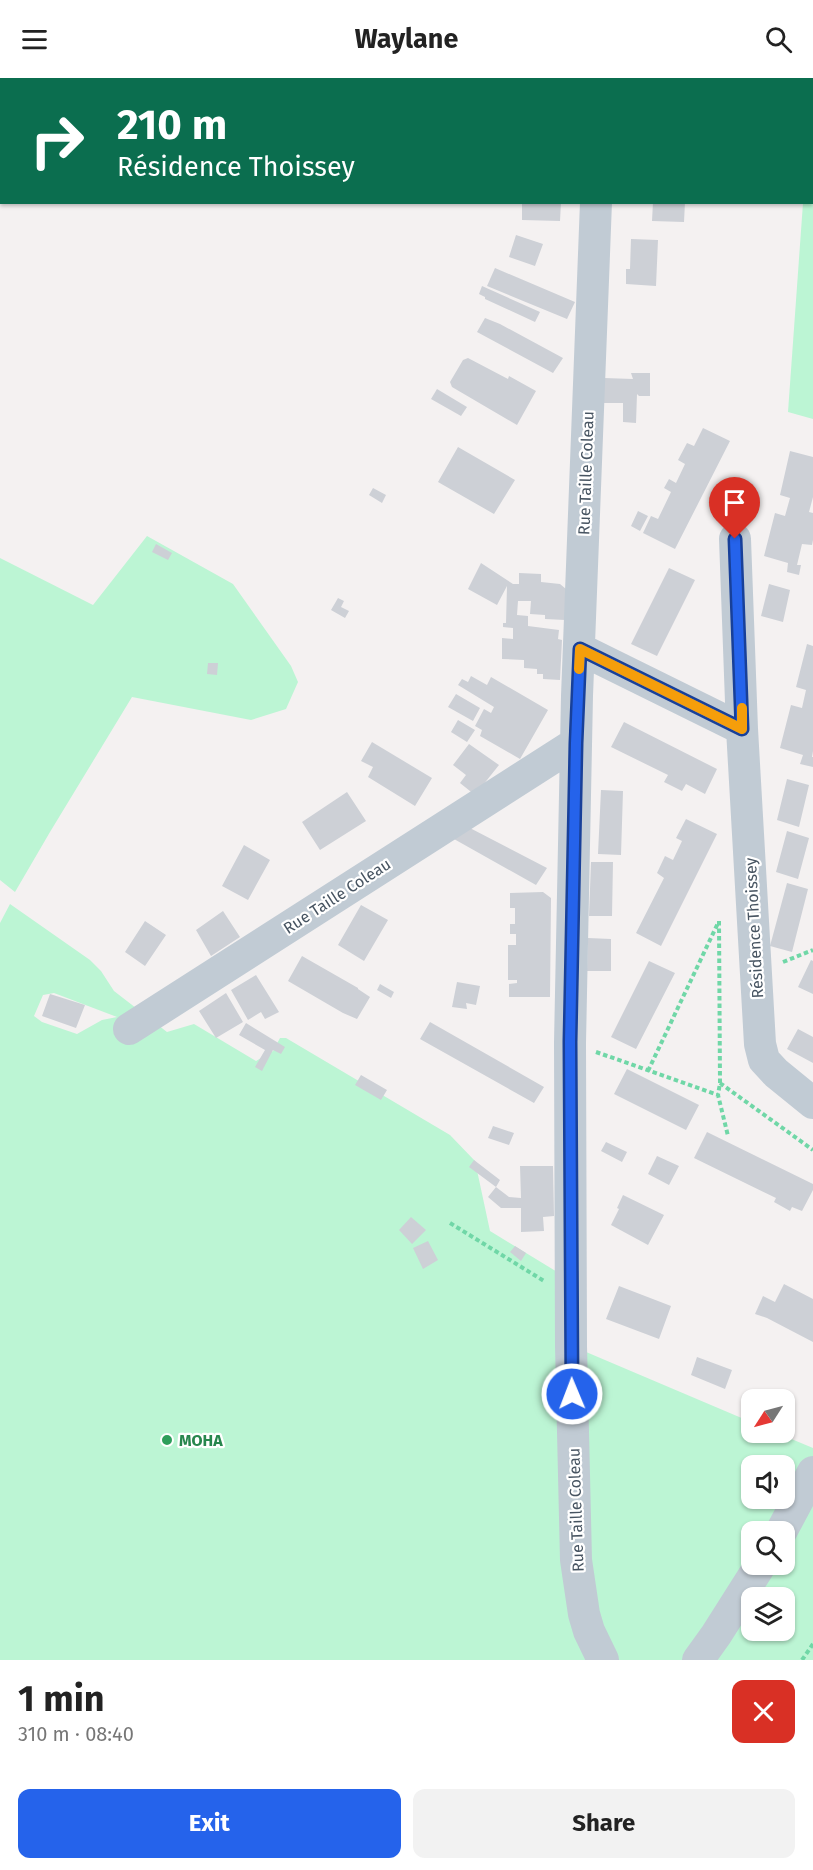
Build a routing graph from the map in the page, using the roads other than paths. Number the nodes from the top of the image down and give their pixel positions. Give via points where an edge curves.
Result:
1 (596, 204) edge
2 (735, 539) dead end
3 (580, 649) junction
4 (742, 729) junction
5 (576, 743) junction
6 (129, 1029) dead end
7 (813, 1103) edge
8 (813, 1472) edge
9 (786, 1521) edge
10 (754, 1575) edge
11 (603, 1660) edge
12 (698, 1660) edge

1 - 3 street, Rue Taille Coleau
2 - 4 street, Résidence Thoissey
3 - 4 street
3 - 5 street, Rue Taille Coleau
4 - 7 street, Résidence Thoissey via 760,1044 764,1060
5 - 6 street, Rue Taille Coleau
5 - 11 street, Rue Taille Coleau via 570,1042 576,1560 584,1614
8 - 9 street
10 - 12 street

